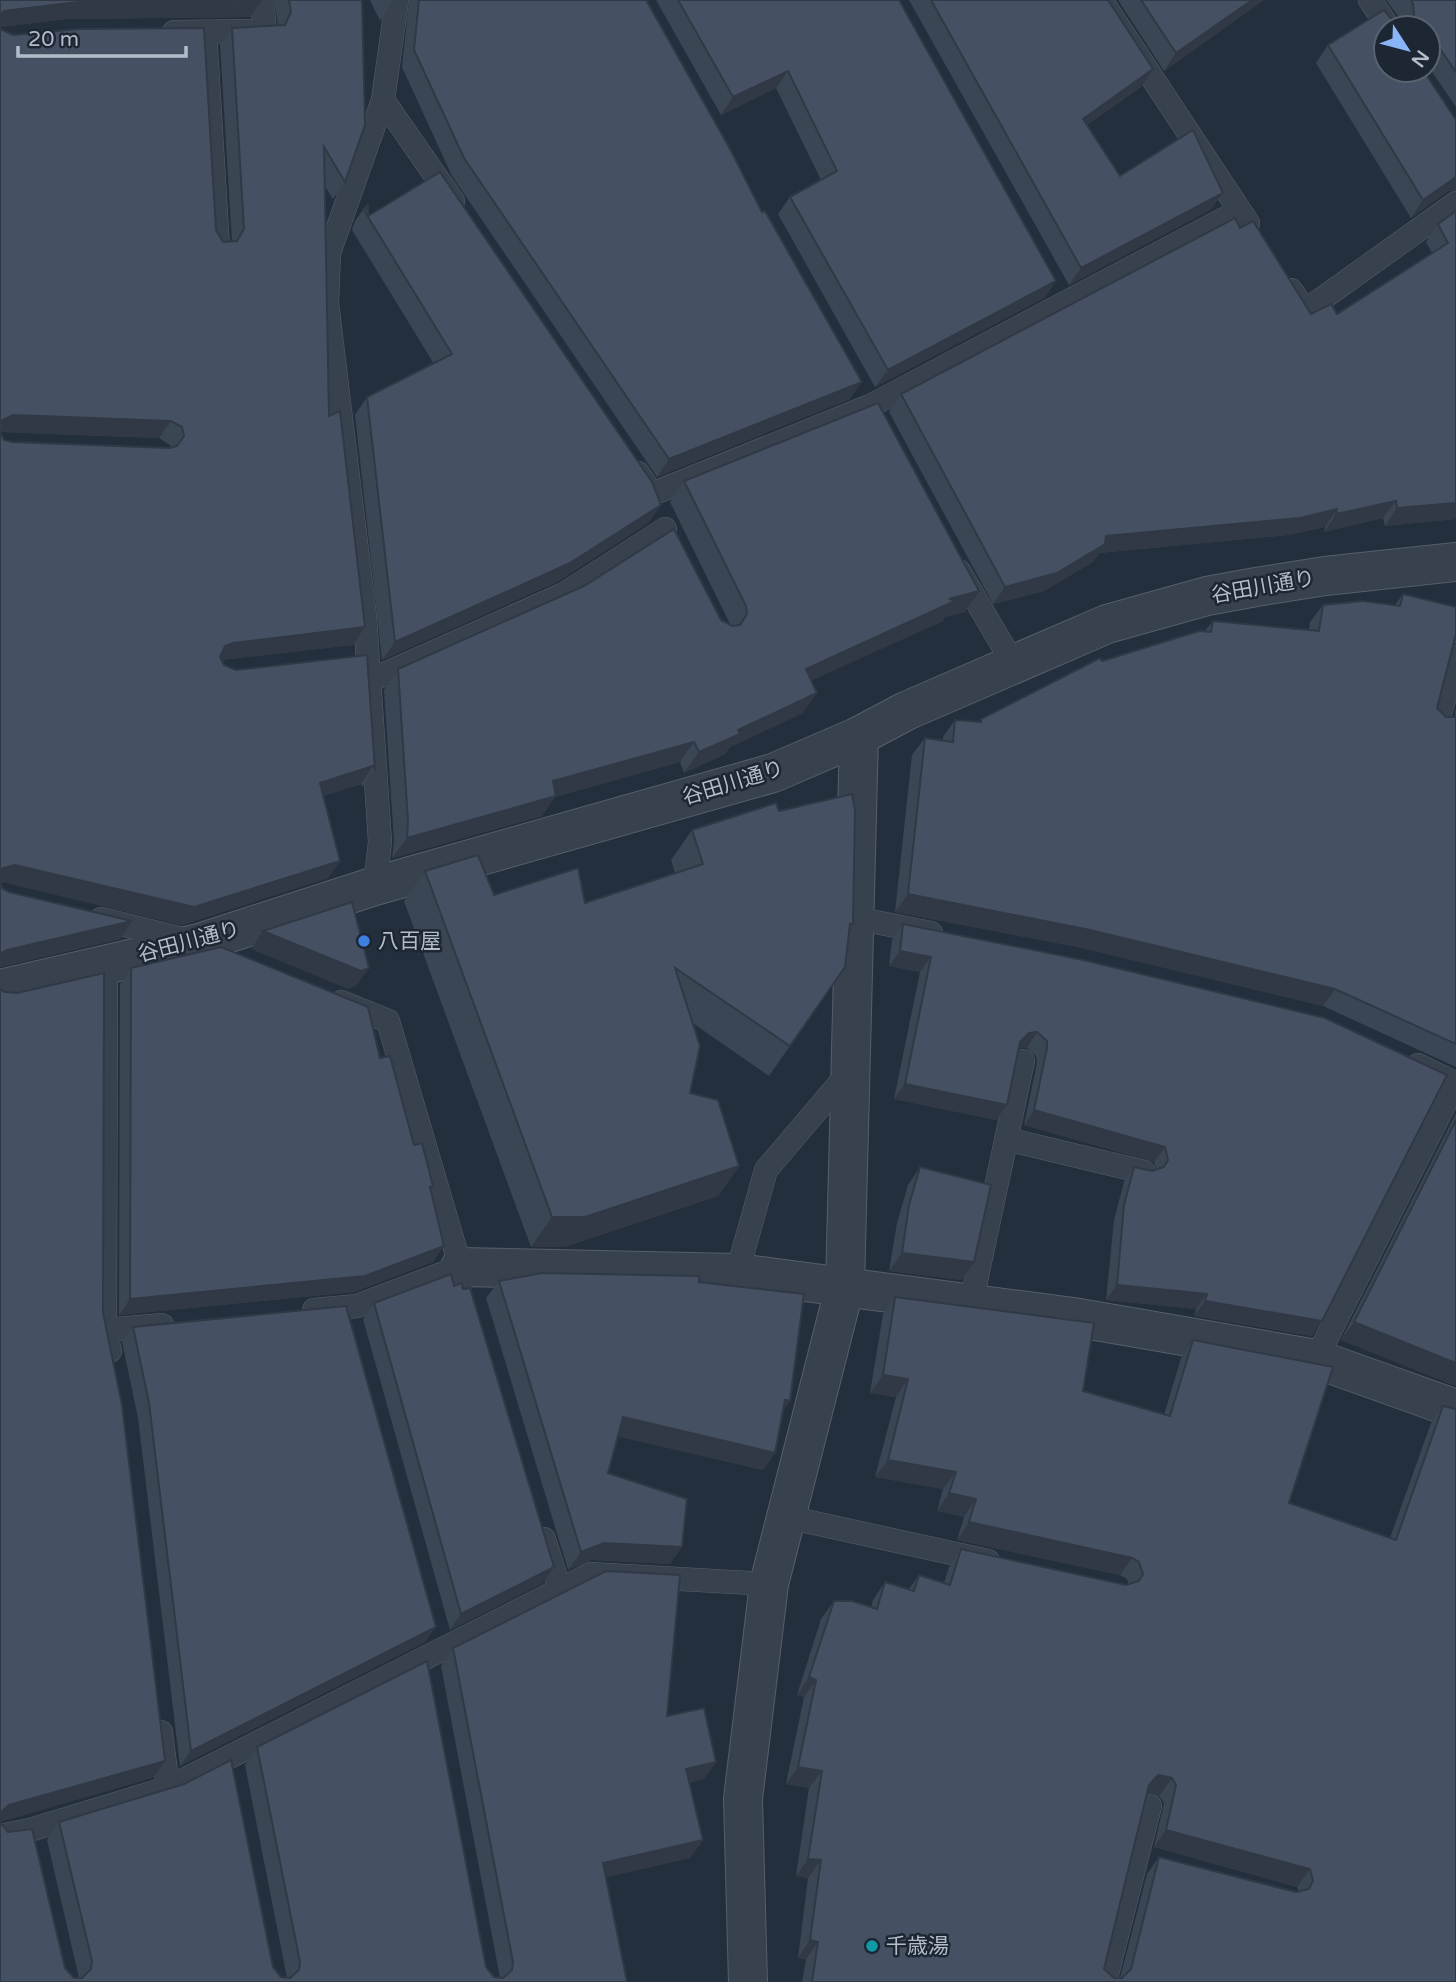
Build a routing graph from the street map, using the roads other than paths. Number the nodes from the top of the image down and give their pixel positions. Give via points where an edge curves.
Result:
1 (262, 0) edge
2 (397, 0) edge
3 (1101, 0) edge
4 (146, 32) edge
5 (205, 32) junction
6 (383, 100) junction
7 (1456, 204) edge
8 (1239, 211) junction
9 (468, 224) edge
10 (1261, 244) edge
11 (218, 247) edge
12 (1276, 266) edge
13 (857, 382) edge
14 (870, 406) junction
15 (883, 430) edge
16 (629, 460) edge
17 (652, 494) junction
18 (665, 529) junction
19 (947, 549) edge
20 (677, 552) edge
21 (1456, 562) edge
22 (368, 657) junction
23 (1456, 657) edge
24 (341, 660) edge
25 (1014, 665) junction
26 (369, 681) junction
27 (1438, 721) edge
28 (859, 736) junction
29 (375, 886) junction
30 (74, 913) edge
31 (855, 918) junction
32 (951, 937) edge
33 (215, 949) junction
34 (106, 963) junction
35 (0, 989) edge
36 (316, 991) edge
37 (1394, 1054) edge
38 (1023, 1061) edge
39 (852, 1069) junction
40 (1456, 1082) edge
41 (1450, 1108) edge
42 (1006, 1139) junction
43 (1144, 1172) edge
44 (460, 1267) junction
45 (737, 1273) junction
46 (845, 1286) junction
47 (971, 1304) junction
48 (472, 1306) edge
49 (345, 1308) junction
50 (292, 1312) edge
51 (185, 1322) edge
52 (105, 1330) junction
53 (352, 1334) edge
54 (1316, 1359) junction
55 (113, 1368) edge
56 (1456, 1409) edge
57 (536, 1512) edge
58 (787, 1517) junction
59 (1012, 1566) edge
60 (769, 1584) junction
61 (560, 1590) junction
62 (434, 1622) edge
63 (433, 1653) junction
64 (430, 1685) edge
65 (158, 1712) edge
66 (168, 1788) junction
67 (1150, 1806) edge
68 (30, 1830) junction
69 (0, 1836) edge
70 (35, 1854) edge
71 (1136, 1857) junction
72 (1162, 1864) edge
73 (748, 1982) edge
74 (1105, 1982) edge

1 - 5 lane via 265,31
2 - 6 lane
3 - 8 lane
4 - 5 lane
5 - 11 lane
6 - 9 lane
6 - 22 lane via 329,253 327,303
7 - 12 lane via 1305,311
8 - 10 lane
8 - 14 lane via 1058,296
13 - 14 lane
14 - 15 lane
14 - 17 lane
16 - 17 lane
17 - 18 lane
18 - 20 lane
18 - 26 lane via 564,594
19 - 25 lane
21 - 25 street, 谷田川通り via 1325,576 1207,596 1107,624
22 - 24 lane
22 - 26 lane
23 - 27 lane
25 - 28 street, 谷田川通り via 906,710
26 - 29 lane via 380,842
28 - 29 street, 谷田川通り via 774,773
28 - 31 street
29 - 33 street, 谷田川通り
30 - 33 lane
31 - 32 lane
31 - 39 street
33 - 34 street, 谷田川通り
34 - 35 street, 谷田川通り
34 - 52 lane
36 - 44 lane via 388,1021
37 - 40 lane
38 - 42 lane
39 - 45 lane via 766,1170
39 - 46 street
40 - 41 lane
41 - 54 lane
42 - 43 lane
42 - 47 lane
44 - 45 street
44 - 48 lane
44 - 49 lane
45 - 46 street
46 - 47 street
46 - 58 street
47 - 54 street
49 - 50 lane
49 - 53 lane
51 - 52 lane
52 - 55 lane
54 - 56 street
57 - 61 lane
58 - 59 lane
58 - 60 street
60 - 61 lane via 591,1574
60 - 73 street via 743,1799
61 - 63 lane
62 - 63 lane
63 - 64 lane
63 - 66 lane via 231,1767
65 - 66 lane
66 - 68 lane
67 - 71 lane
68 - 69 lane
68 - 70 lane
71 - 72 lane
71 - 74 lane

